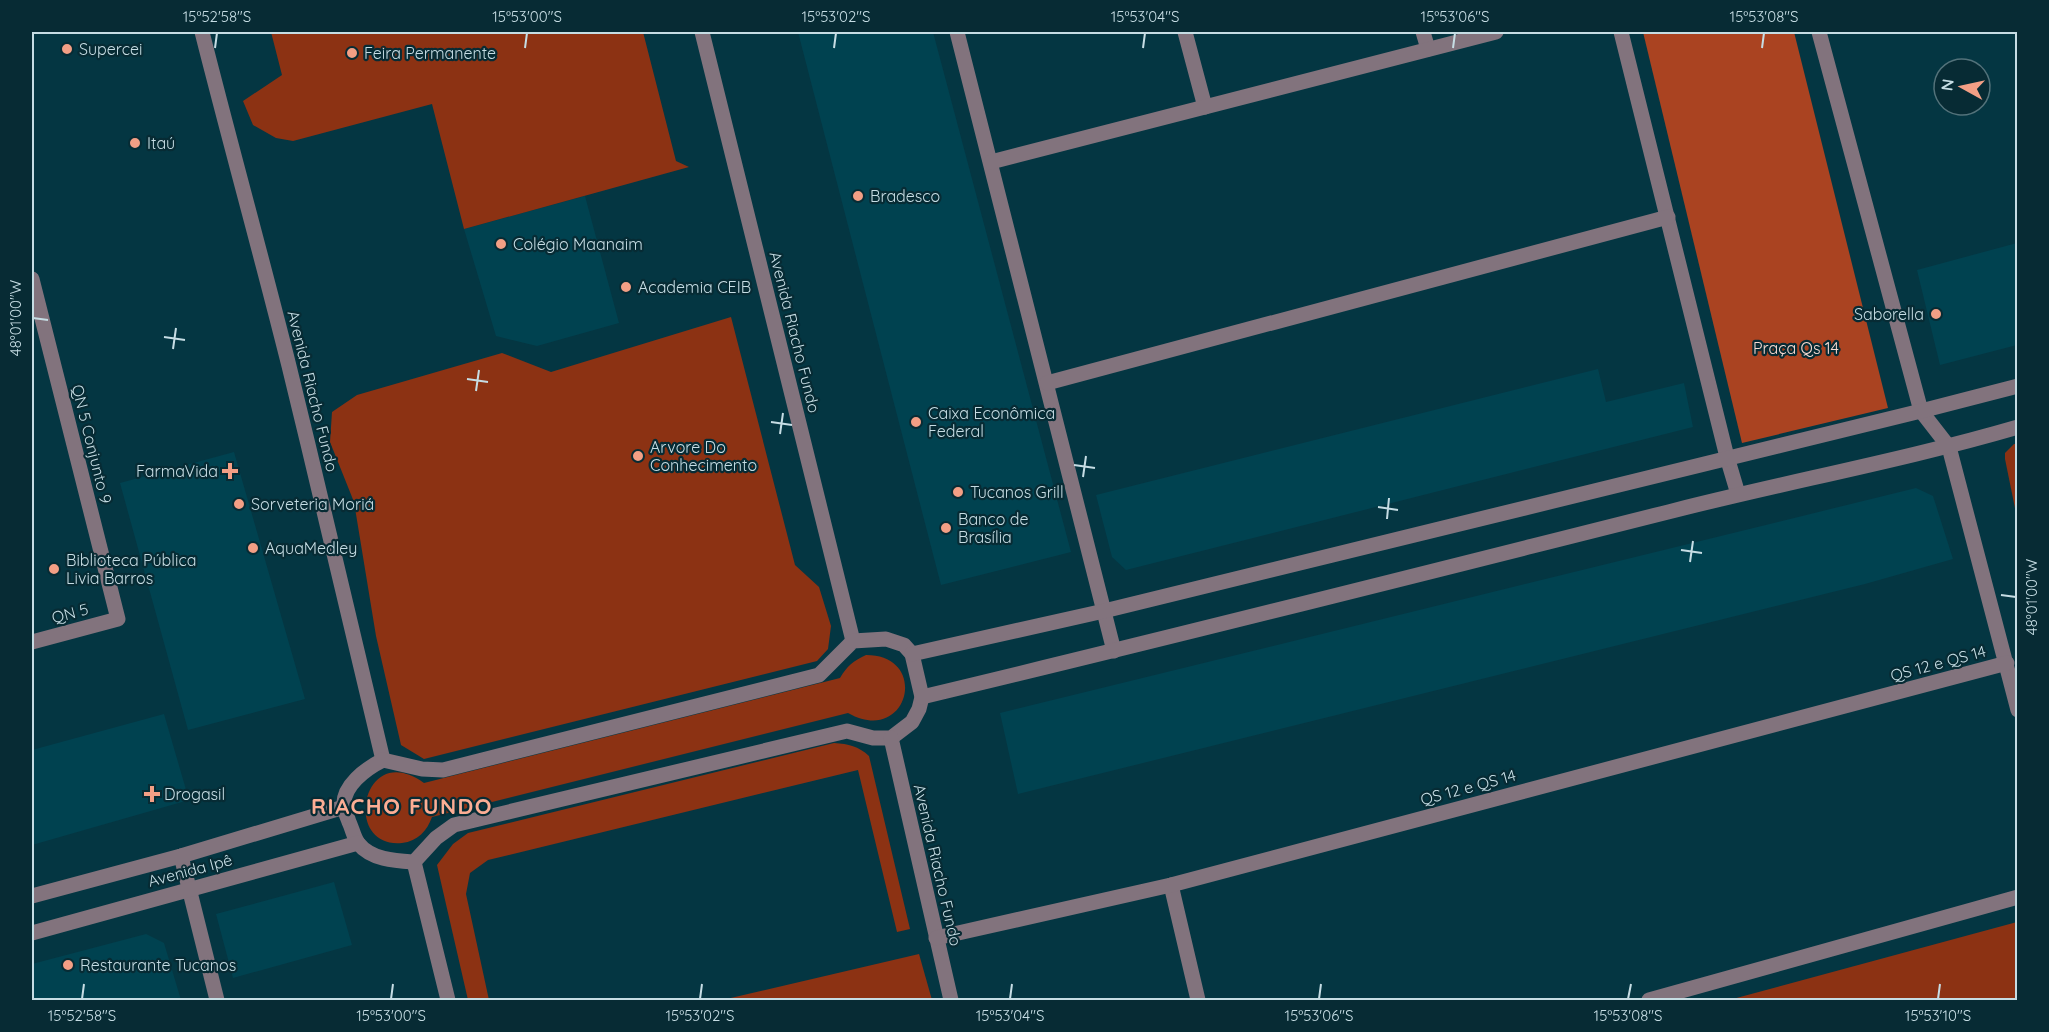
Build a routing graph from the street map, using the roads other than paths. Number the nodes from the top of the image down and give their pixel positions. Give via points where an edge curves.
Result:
1 (202, 32) edge
2 (702, 32) edge
3 (957, 32) edge
4 (1185, 32) edge
5 (1423, 32) edge
6 (1496, 32) edge
7 (1621, 32) edge
8 (1819, 32) edge
9 (1428, 49) junction
10 (1205, 107) junction
11 (991, 162) junction
12 (1668, 217) junction
13 (32, 279) edge
14 (1047, 383) junction
15 (2018, 386) edge
16 (1921, 411) junction
17 (2018, 427) edge
18 (1949, 447) junction
19 (1727, 457) junction
20 (1737, 494) junction
21 (1104, 611) junction
22 (118, 619) joint
23 (853, 641) junction
24 (32, 642) edge
25 (1114, 651) junction
26 (912, 654) junction
27 (2007, 663) junction
28 (922, 697) junction
29 (2018, 710) edge
30 (891, 738) junction
31 (383, 760) junction
32 (344, 807) junction
33 (357, 843) junction
34 (181, 856) junction
35 (414, 862) junction
36 (1171, 885) junction
37 (190, 889) junction
38 (32, 896) edge
39 (2018, 897) edge
40 (32, 933) edge
41 (936, 938) junction
42 (1666, 998) edge
43 (217, 1000) edge
44 (447, 1000) edge
45 (951, 1000) edge
46 (1198, 1000) edge
47 (1649, 1000) edge

1 - 31 street, Avenida Riacho Fundo
2 - 23 street, Avenida Riacho Fundo
3 - 11 street
4 - 10 street
5 - 9 street
6 - 9 street
7 - 12 street
8 - 16 street
9 - 10 street
10 - 11 street
11 - 14 street
12 - 14 street
12 - 19 street
13 - 22 street, QN 5 Conjunto 9
14 - 21 street
15 - 16 street
16 - 18 street
16 - 19 street
17 - 18 street
18 - 20 street
18 - 27 street
19 - 20 street
19 - 21 street
20 - 25 street
21 - 25 street
21 - 26 street
22 - 24 street, QN 5
23 - 26 street via 886,639 904,645
23 - 31 street via 819,675 442,770
25 - 28 street
26 - 28 street
27 - 29 street
27 - 36 street, QS 12 e QS 14
28 - 30 street via 912,722
30 - 35 street via 847,731 454,825
30 - 41 street, Avenida Riacho Fundo
31 - 32 street via 366,769 354,782
32 - 33 street
32 - 34 street, Avenida Ipê
33 - 35 street via 383,859
33 - 37 street, Avenida Ipê
34 - 37 street
34 - 38 street, Avenida Ipê
35 - 44 street
36 - 41 street, QS 12 e QS 14
36 - 46 street
37 - 40 street, Avenida Ipê
37 - 43 street
39 - 42 street
41 - 45 street, Avenida Riacho Fundo
42 - 47 street

